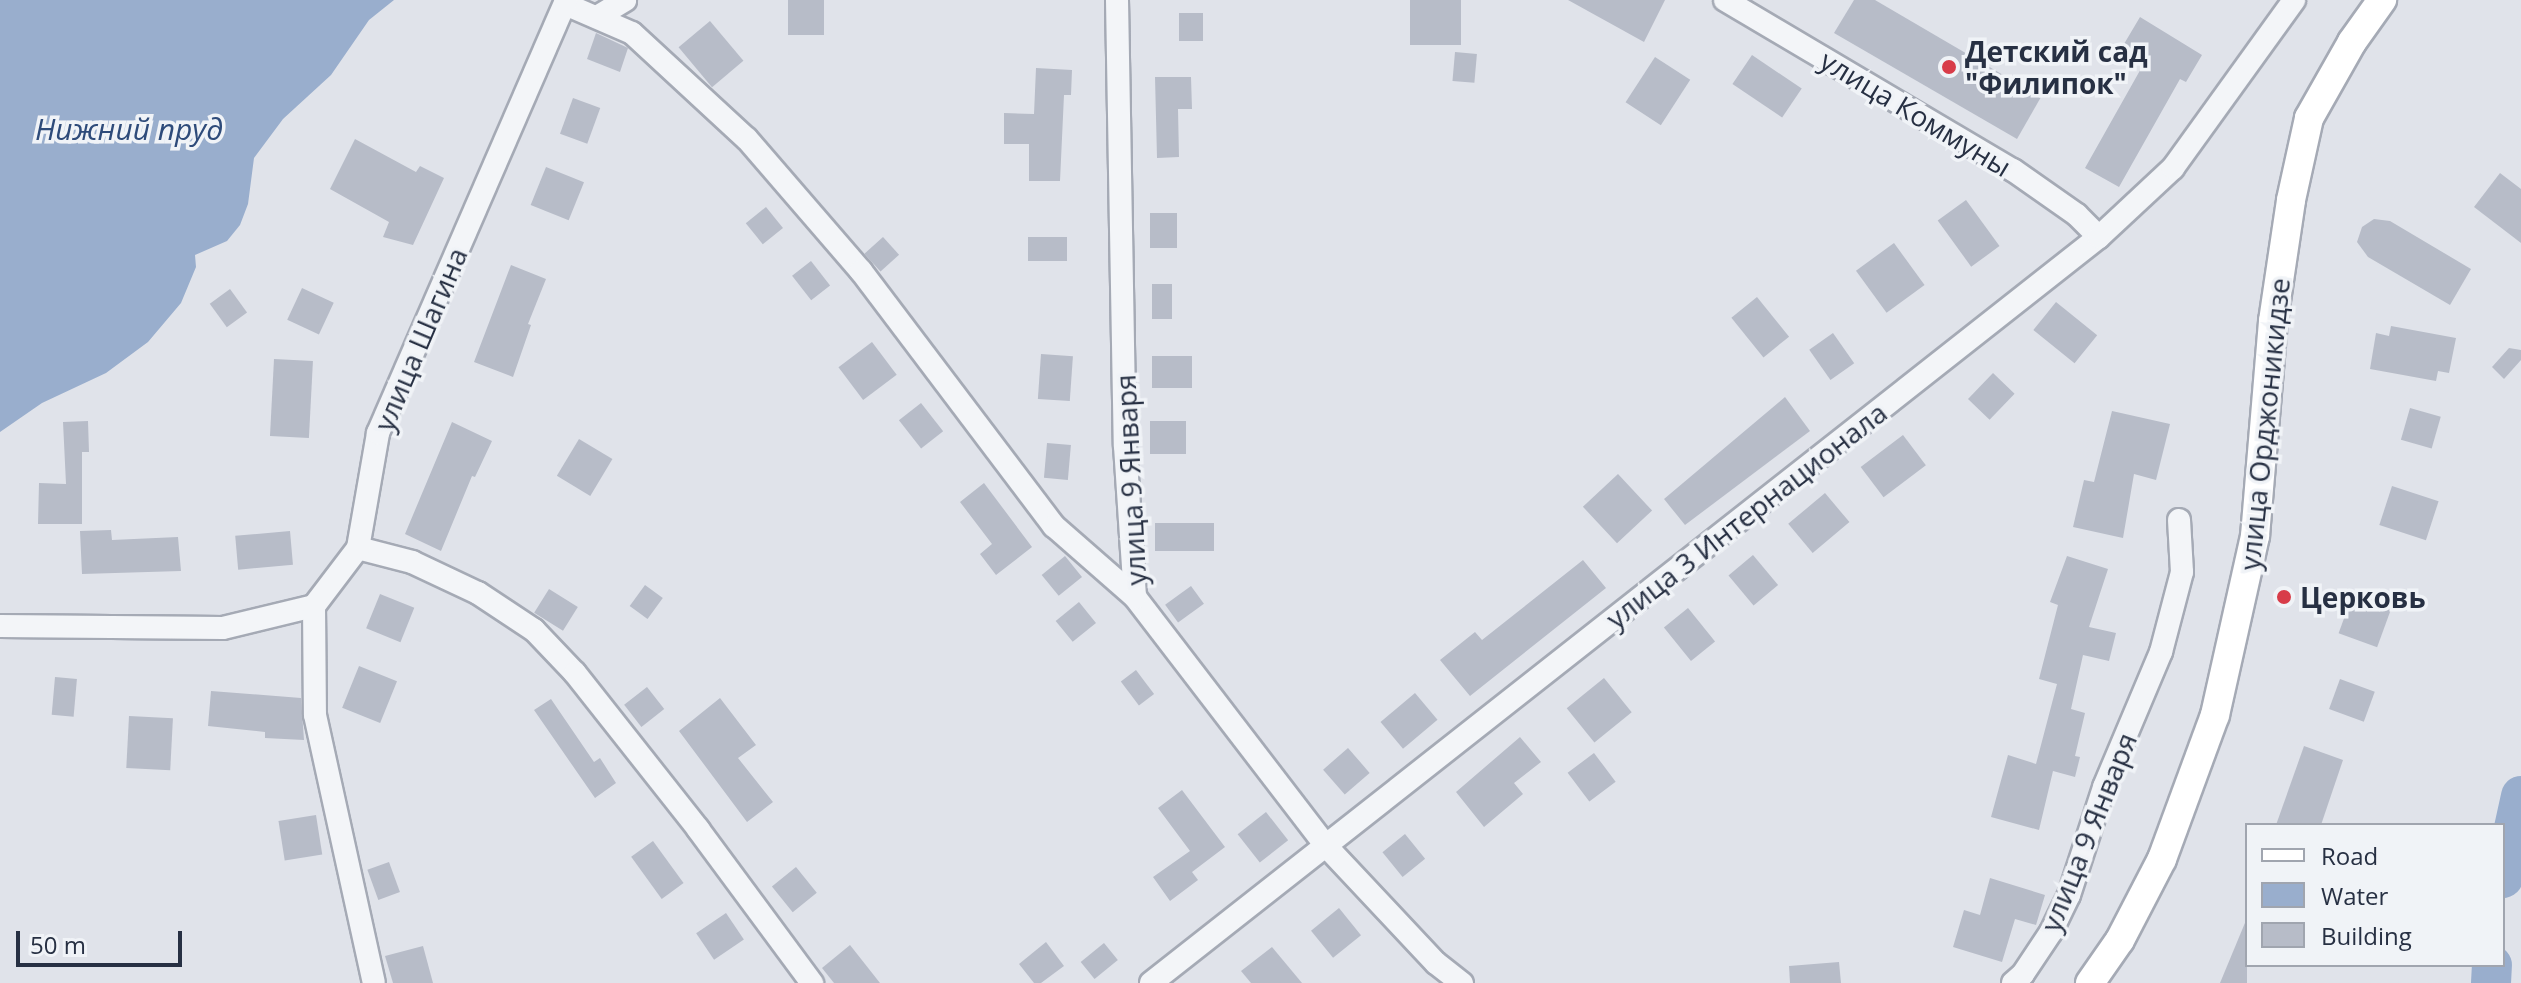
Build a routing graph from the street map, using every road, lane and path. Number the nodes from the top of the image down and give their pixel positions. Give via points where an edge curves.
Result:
1 (625, 0) edge
2 (1117, 0) edge
3 (1725, 0) edge
4 (2294, 0) edge
5 (2382, 0) edge
6 (566, 2) edge
7 (597, 17) junction
8 (2099, 237) junction
9 (2179, 520) dead end
10 (358, 548) junction
11 (1135, 597) junction
12 (314, 606) junction
13 (0, 626) edge
14 (1327, 847) junction
15 (374, 983) edge
16 (812, 983) edge
17 (1151, 983) edge
18 (1462, 983) edge
19 (2013, 983) edge
20 (2090, 983) edge

1 - 7 street
2 - 11 street, улица 9 Января via 1125,446
3 - 8 street, улица Коммуны via 2013,170
4 - 8 street, улица 3 Интернационала via 2173,168
5 - 20 main road, улица Орджоникидзе via 2309,118 2273,321 2255,536 2215,715 2162,859 2120,940
6 - 7 street
6 - 10 street, улица Шагина via 378,433
7 - 11 street via 632,33 747,139 861,271 1054,526
8 - 14 street, улица 3 Интернационала
9 - 19 street, улица 9 Января via 2182,572 2161,652 2104,787 2069,895 2051,932
10 - 12 street, улица Шагина
10 - 16 street via 412,562 478,593 534,630 680,805
11 - 14 street, улица 9 Января
12 - 13 street via 223,628
12 - 15 street via 315,715
14 - 17 street, улица 3 Интернационала
14 - 18 street, улица 9 Января via 1436,963

